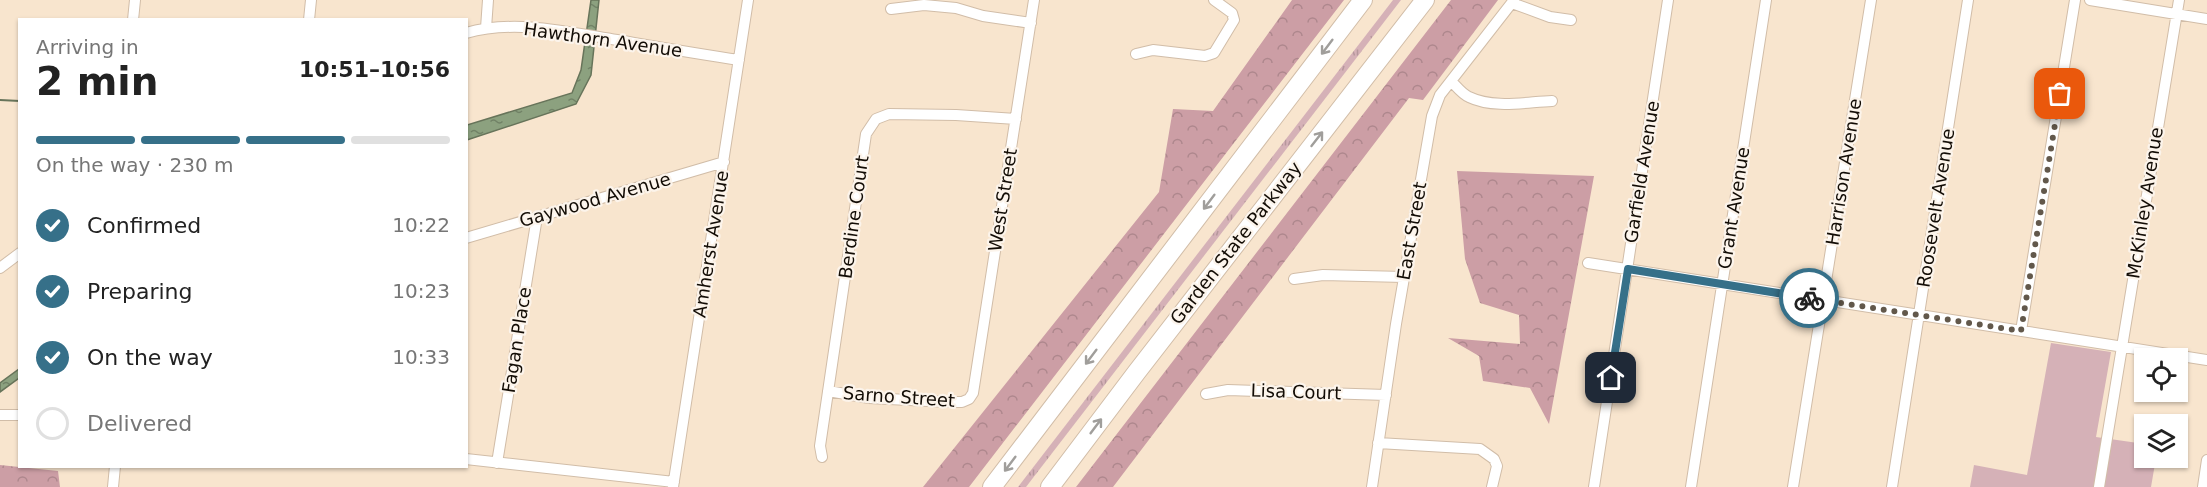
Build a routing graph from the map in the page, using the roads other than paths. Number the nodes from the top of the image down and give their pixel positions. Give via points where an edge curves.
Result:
1 (135, 0) edge
2 (311, 0) edge
3 (488, 0) edge
4 (748, 0) edge
5 (1034, 0) edge
6 (1214, 0) edge
7 (1363, 0) edge
8 (1425, 0) edge
9 (1668, 0) edge
10 (1766, 0) edge
11 (1871, 0) edge
12 (1968, 0) edge
13 (2075, 0) edge
14 (2090, 0) edge
15 (2179, 0) edge
16 (1513, 1) edge
17 (891, 9) dead end
18 (2177, 14) junction
19 (133, 18) edge
20 (309, 18) edge
21 (2207, 19) edge
22 (1571, 20) dead end
23 (1030, 23) junction
24 (486, 27) junction
25 (468, 32) edge
26 (1136, 54) dead end
27 (739, 60) junction
28 (1451, 81) junction
29 (1552, 100) dead end
30 (1016, 119) junction
31 (724, 162) junction
32 (537, 217) junction
33 (468, 237) edge
34 (18, 255) edge
35 (1588, 263) dead end
36 (0, 268) edge
37 (1628, 269) junction
38 (1404, 277) junction
39 (1294, 279) dead end
40 (1723, 284) junction
41 (1823, 300) junction
42 (1919, 315) junction
43 (2021, 331) junction
44 (2121, 346) junction
45 (2207, 360) edge
46 (828, 391) junction
47 (1206, 394) dead end
48 (1386, 395) junction
49 (969, 399) joint
50 (0, 415) edge
51 (18, 415) edge
52 (1378, 443) junction
53 (822, 457) dead end
54 (468, 459) edge
55 (2207, 460) edge
56 (497, 463) junction
57 (115, 468) edge
58 (1056, 482) edge
59 (674, 484) edge
60 (112, 487) edge
61 (993, 487) edge
62 (1372, 487) edge
63 (1492, 487) edge
64 (1594, 487) edge
65 (1691, 487) edge
66 (1793, 487) edge
67 (1892, 487) edge
68 (2099, 487) edge
69 (2203, 487) edge

1 - 19 street
2 - 20 street
3 - 24 street
4 - 27 street, Amherst Avenue
5 - 23 street, West Street
6 - 26 street via 1232,13 1234,20 1214,53 1205,56 1153,50
7 -> 61 highway
58 -> 8 highway, Garden State Parkway
9 - 37 street, Garfield Avenue
10 - 40 street, Grant Avenue
11 - 41 street, Harrison Avenue
12 - 42 street, Roosevelt Avenue
13 - 43 street
14 - 18 street
15 - 18 street, McKinley Avenue
16 - 22 street via 1550,17
16 - 28 street, East Street
17 - 23 street via 924,5 956,8
18 - 21 street
18 - 44 street, McKinley Avenue
23 - 30 street, West Street
24 - 25 street, Hawthorn Avenue
24 - 27 street, Hawthorn Avenue via 575,33
27 - 31 street, Amherst Avenue
28 - 29 street via 1470,98 1502,104
28 - 38 street, East Street via 1432,116
30 - 46 street, Berdine Court via 889,114 869,126
30 - 49 street, West Street via 975,385
31 - 32 street, Gaywood Avenue
31 - 59 street, Amherst Avenue
32 - 33 street, Gaywood Avenue
32 - 56 street, Fagan Place
34 - 36 street
35 - 37 street
37 - 40 street
37 - 64 street, Garfield Avenue
38 - 39 street via 1323,275
38 - 48 street, East Street
40 - 41 street
40 - 65 street, Grant Avenue
41 - 42 street
41 - 66 street, Harrison Avenue
42 - 43 street
42 - 67 street, Roosevelt Avenue
43 - 44 street
44 - 45 street
44 - 68 street, McKinley Avenue
46 - 49 street, Sarno Street via 903,400
46 - 53 street, Berdine Court
47 - 48 street, Lisa Court via 1228,390
48 - 52 street, East Street
50 - 51 street
52 - 62 street, East Street
52 - 63 street via 1480,449 1497,466
54 - 56 street
55 - 69 street
56 - 59 street
57 - 60 street

